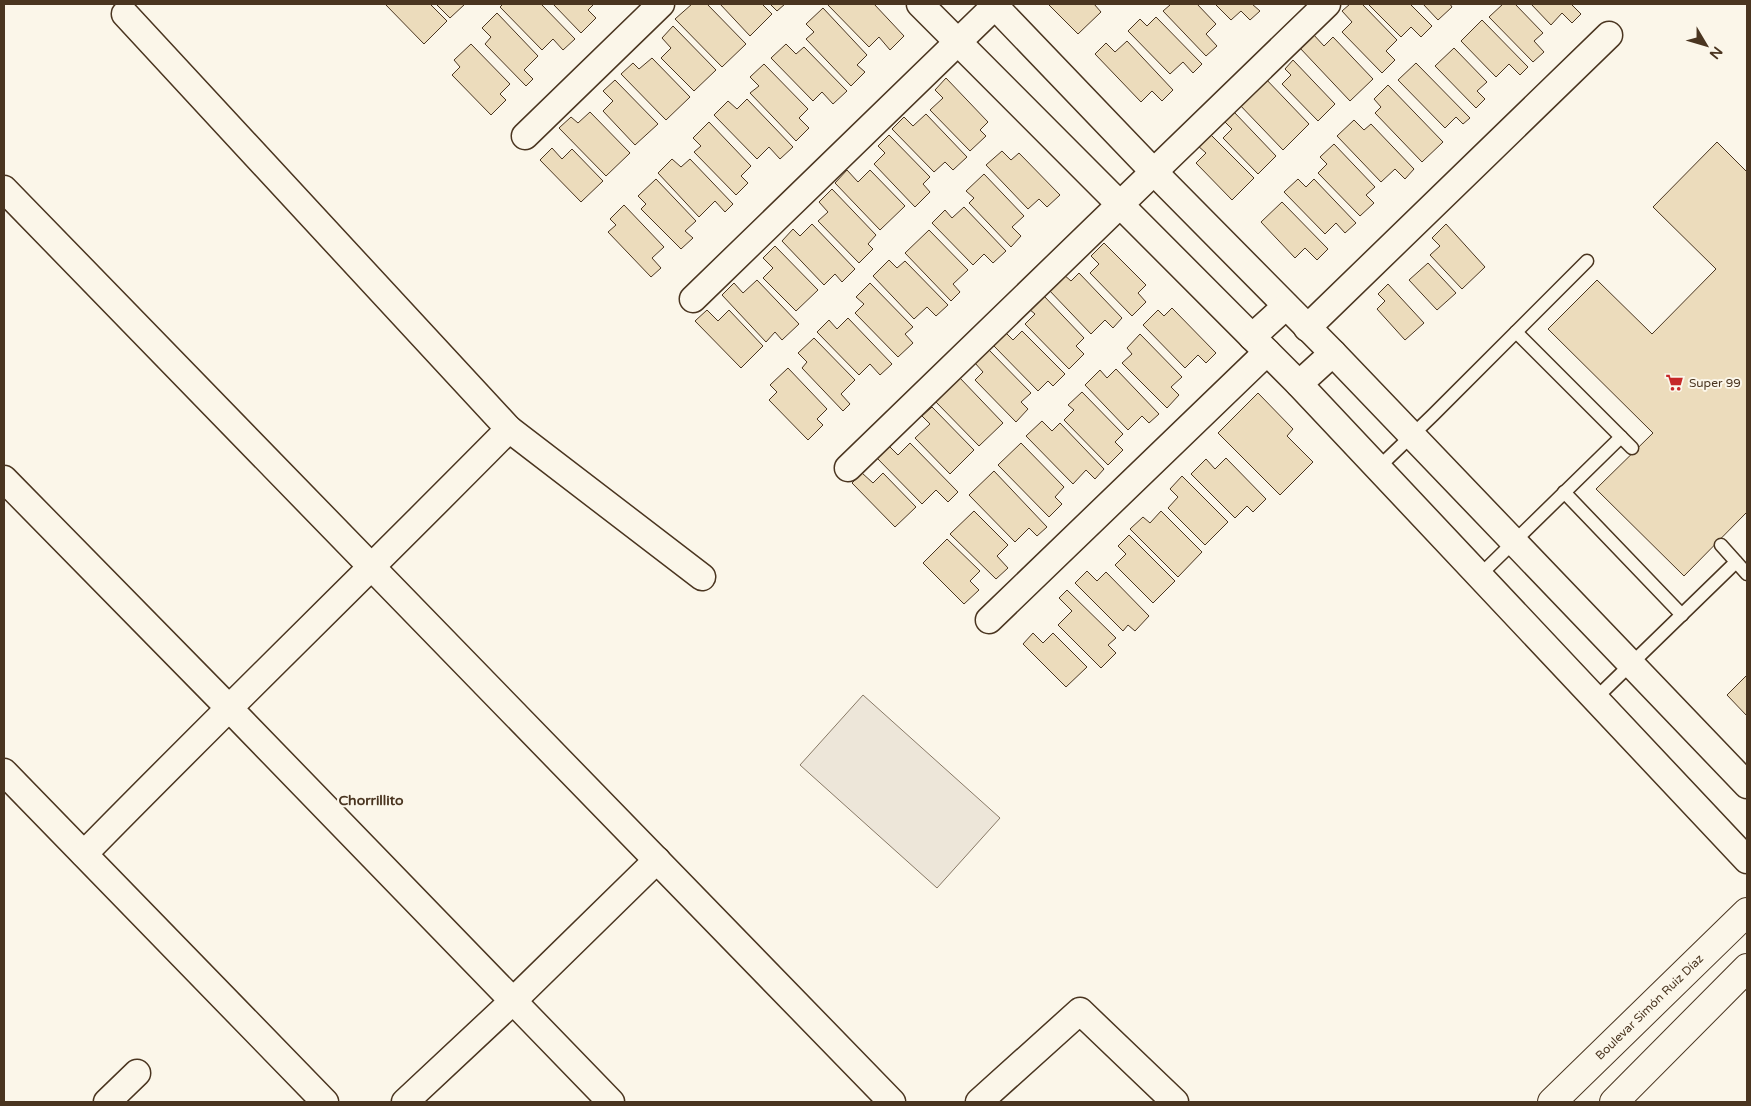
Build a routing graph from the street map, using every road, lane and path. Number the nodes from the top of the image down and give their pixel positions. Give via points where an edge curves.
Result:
1 (661, 4) edge
2 (920, 4) edge
3 (995, 4) edge
4 (1328, 4) edge
5 (125, 14) dead end
6 (1609, 36) dead end
7 (957, 42) junction
8 (525, 136) dead end
9 (1154, 172) junction
10 (4, 189) edge
11 (1121, 206) junction
12 (1587, 261) dead end
13 (693, 298) dead end
14 (1286, 306) junction
15 (1307, 328) junction
16 (1516, 332) junction
17 (1259, 345) junction
18 (1333, 352) junction
19 (1299, 384) junction
20 (509, 429) junction
21 (1411, 434) junction
22 (1621, 436) junction
23 (1632, 448) dead end
24 (848, 468) dead end
25 (1378, 468) junction
26 (4, 479) edge
27 (1564, 492) junction
28 (1514, 542) junction
29 (1721, 545) dead end
30 (1736, 562) junction
31 (372, 568) junction
32 (1747, 574) edge
33 (1479, 576) junction
34 (702, 577) dead end
35 (1682, 615) junction
36 (988, 620) dead end
37 (1631, 664) junction
38 (1595, 699) junction
39 (228, 707) junction
40 (4, 772) edge
41 (1747, 785) edge
42 (84, 854) junction
43 (657, 860) junction
44 (1747, 860) edge
45 (1747, 912) edge
46 (1722, 937) junction
47 (1747, 969) edge
48 (513, 1001) junction
49 (137, 1073) dead end
50 (108, 1102) edge
51 (325, 1102) edge
52 (405, 1102) edge
53 (611, 1102) edge
54 (892, 1102) edge
55 (979, 1102) edge
56 (1175, 1102) edge
57 (1552, 1102) edge
58 (1614, 1102) edge

1 - 8 street
2 - 7 street
3 - 7 street
3 - 9 street
4 - 9 street
5 - 20 street
6 - 15 street
7 - 11 street
7 - 13 street
9 - 11 street
9 - 14 street
10 - 31 street
11 - 17 street
11 - 24 street
12 - 16 lane
14 - 15 street
14 - 17 street
15 - 18 street
16 - 21 lane
16 - 22 lane
17 - 19 street
17 - 36 street
18 - 19 street
18 - 21 street
19 - 25 street
20 - 31 street
20 - 34 street
21 - 25 lane
21 - 28 street
22 - 23 lane
22 - 27 lane
25 - 33 street
26 - 39 street
27 - 28 lane
27 - 35 lane
28 - 33 lane
28 - 37 street
29 - 30 lane
30 - 32 lane
30 - 35 lane
31 - 39 street
31 - 43 street
33 - 38 street
35 - 37 lane
37 - 38 lane
37 - 41 street
38 - 44 street
39 - 42 street
39 - 48 street
40 - 42 street
42 - 51 street
43 - 48 street
43 - 54 street
45 - 46 street, Boulevar Simón Ruiz Díaz
46 - 47 street
46 - 57 street, Boulevar Simón Ruiz Díaz
47 - 58 street
48 - 52 street
48 - 53 street
49 - 50 street
55 - 56 street via 1080,1011

